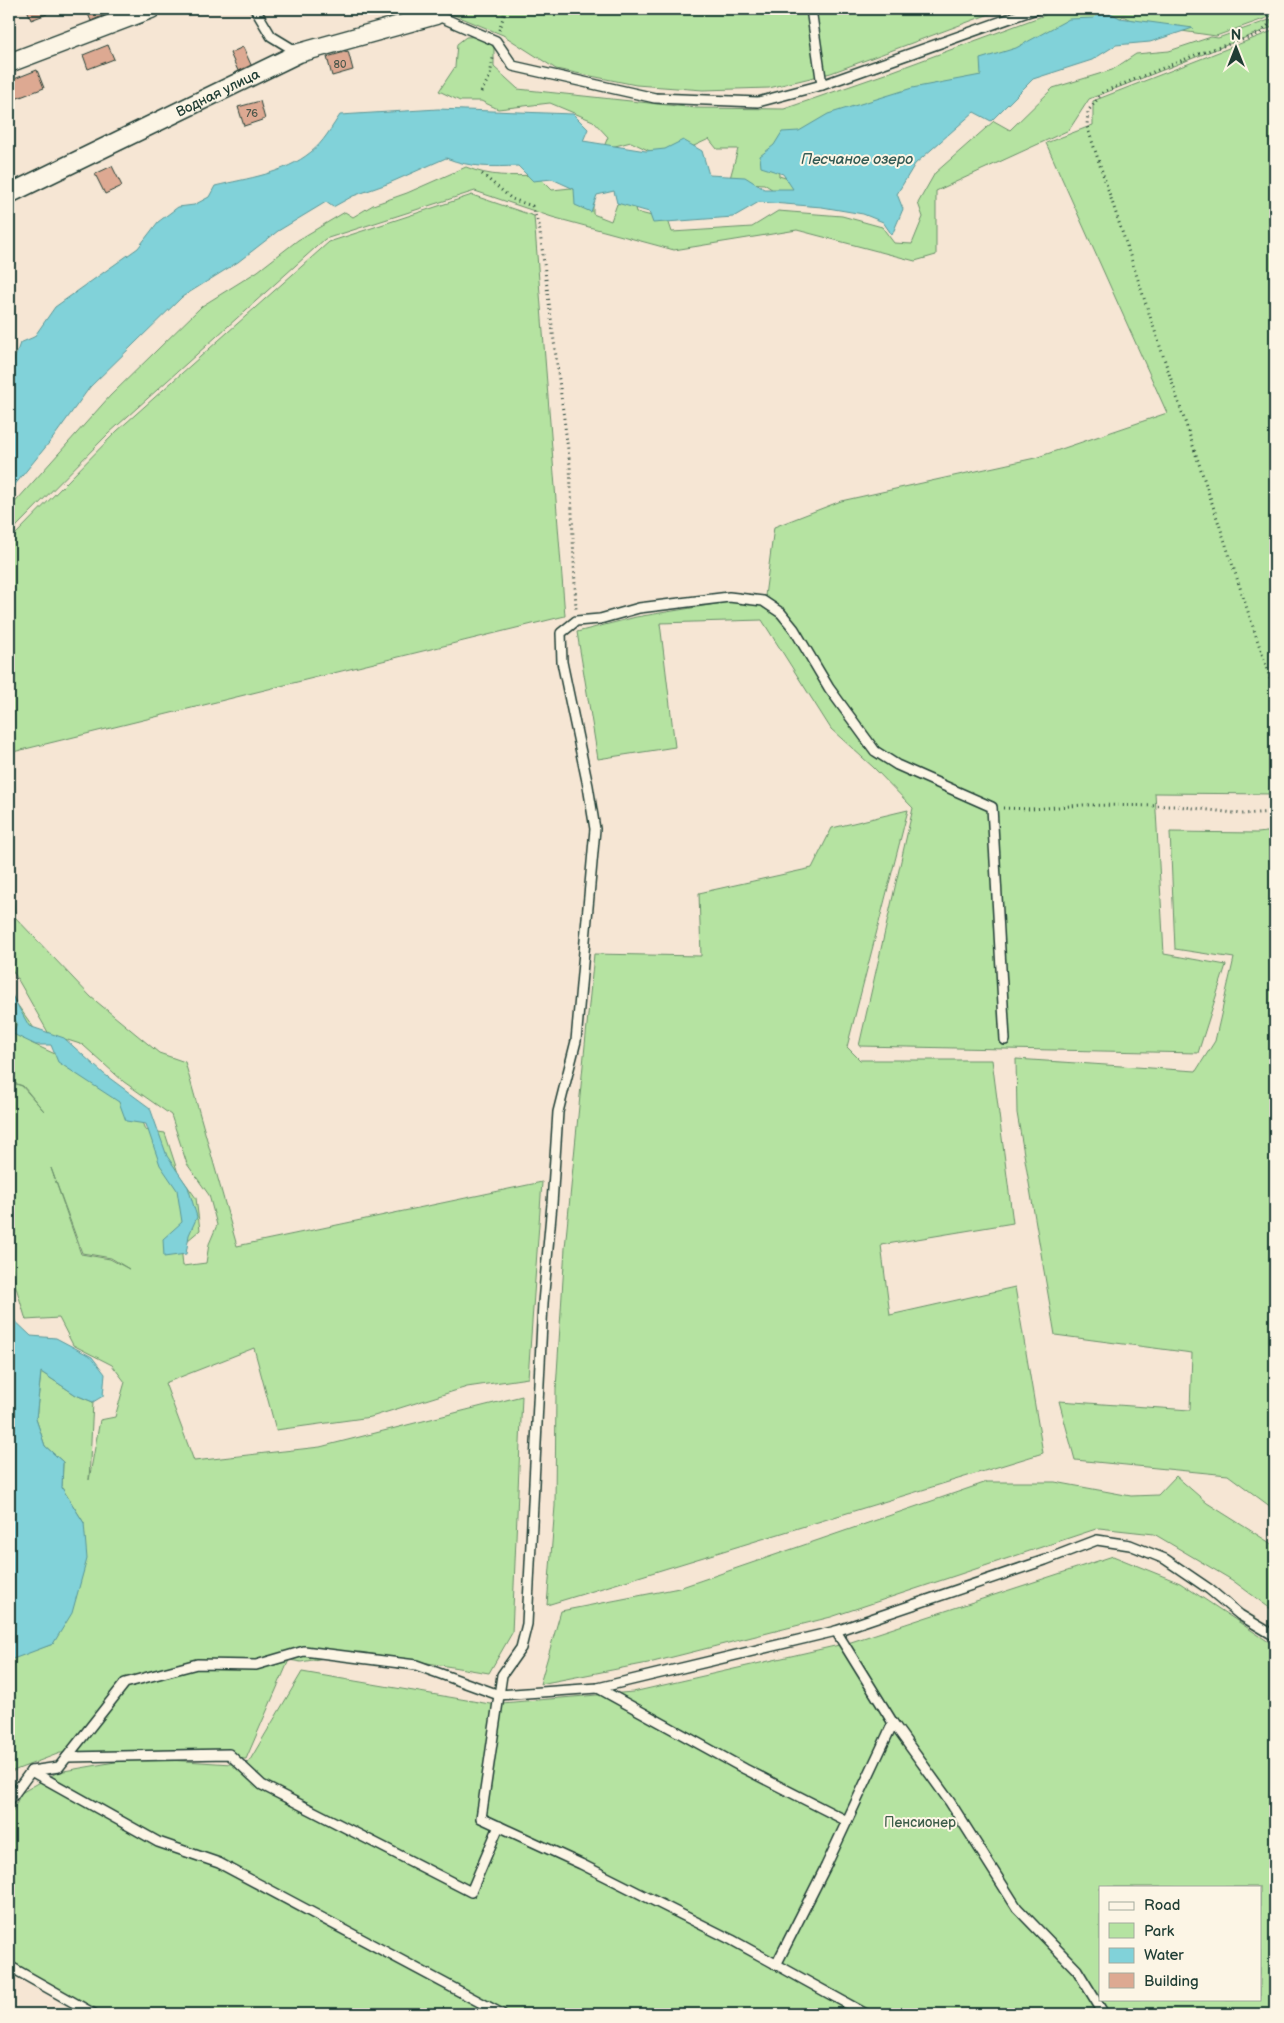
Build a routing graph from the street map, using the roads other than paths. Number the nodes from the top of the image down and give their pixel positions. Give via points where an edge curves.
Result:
1 (152, 9) edge
2 (255, 9) edge
3 (811, 9) edge
4 (1036, 9) edge
5 (436, 15) joint
6 (300, 53) junction
7 (9, 63) edge
8 (822, 85) junction
9 (9, 194) edge
10 (1005, 1040) dead end
11 (836, 1631) junction
12 (1275, 1636) edge
13 (598, 1688) junction
14 (499, 1695) junction
15 (893, 1723) junction
16 (67, 1757) junction
17 (30, 1771) junction
18 (9, 1801) edge
19 (847, 1821) junction
20 (499, 1826) junction
21 (776, 1965) junction
22 (9, 1966) edge
23 (94, 2014) edge
24 (502, 2014) edge
25 (866, 2014) edge
26 (1104, 2014) edge

1 - 7 street
2 - 6 lane via 271,36
3 - 8 lane
4 - 8 lane
5 - 6 street, Водная улица
5 - 8 lane via 496,41 513,66 655,98 758,102
6 - 9 street, Водная улица
10 - 14 lane via 992,807 897,765 876,751 829,688 794,628 781,613 763,601 729,597 639,608 600,620 576,620 561,633 562,662 595,829 576,1041 558,1112 543,1303 527,1624 521,1648 502,1675
11 - 12 lane via 1097,1540 1130,1545 1165,1559 1240,1615
11 - 13 lane
11 - 15 lane
13 - 14 lane
13 - 19 lane via 745,1770
14 - 16 lane via 416,1665 304,1652 256,1665 197,1664 125,1683
14 - 20 lane via 481,1818
15 - 19 lane
15 - 26 lane via 950,1802 1017,1908 1077,1970
16 - 17 lane via 60,1767
16 - 20 lane via 229,1754 262,1785 471,1892
17 - 18 lane
17 - 24 lane via 158,1842 219,1863
19 - 21 lane
20 - 21 lane via 581,1864
21 - 25 lane
22 - 23 lane

